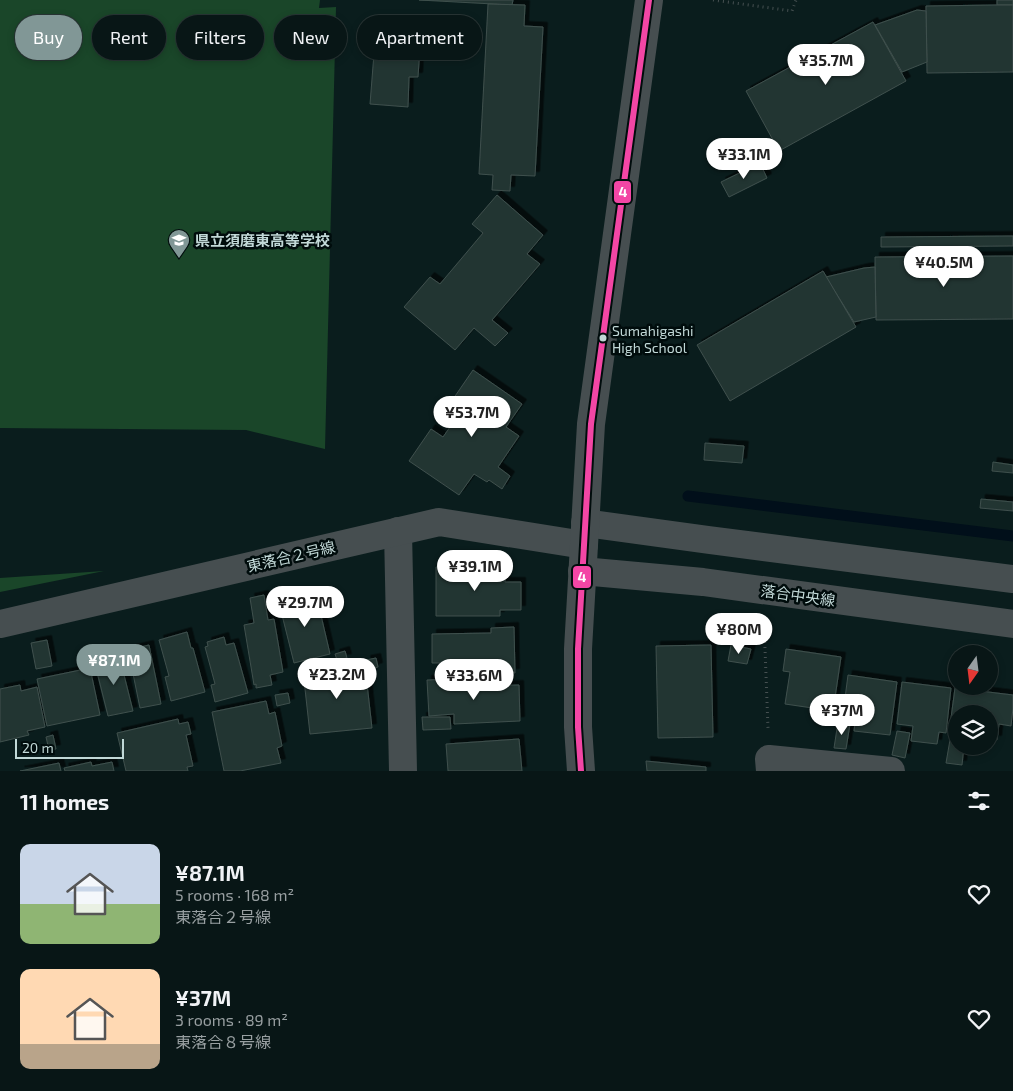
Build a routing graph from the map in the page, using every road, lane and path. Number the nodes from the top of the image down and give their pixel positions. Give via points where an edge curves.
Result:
1 (649, 0) edge
2 (713, 0) edge
3 (796, 0) edge
4 (398, 531) junction
5 (584, 546) junction
6 (1013, 579) edge
7 (764, 617) dead end
8 (0, 624) edge
9 (1013, 624) edge
10 (770, 765) edge
11 (403, 771) edge
12 (581, 771) edge
13 (891, 771) edge

1 - 5 street via 591,424
2 - 3 path via 792,11
4 - 5 street, 東落合２号線 via 439,522
4 - 8 street, 東落合２号線
4 - 11 street
5 - 6 street via 699,539
5 - 9 street, 落合中央線 via 704,582
5 - 12 street via 578,650
7 - 10 path
10 - 13 street

